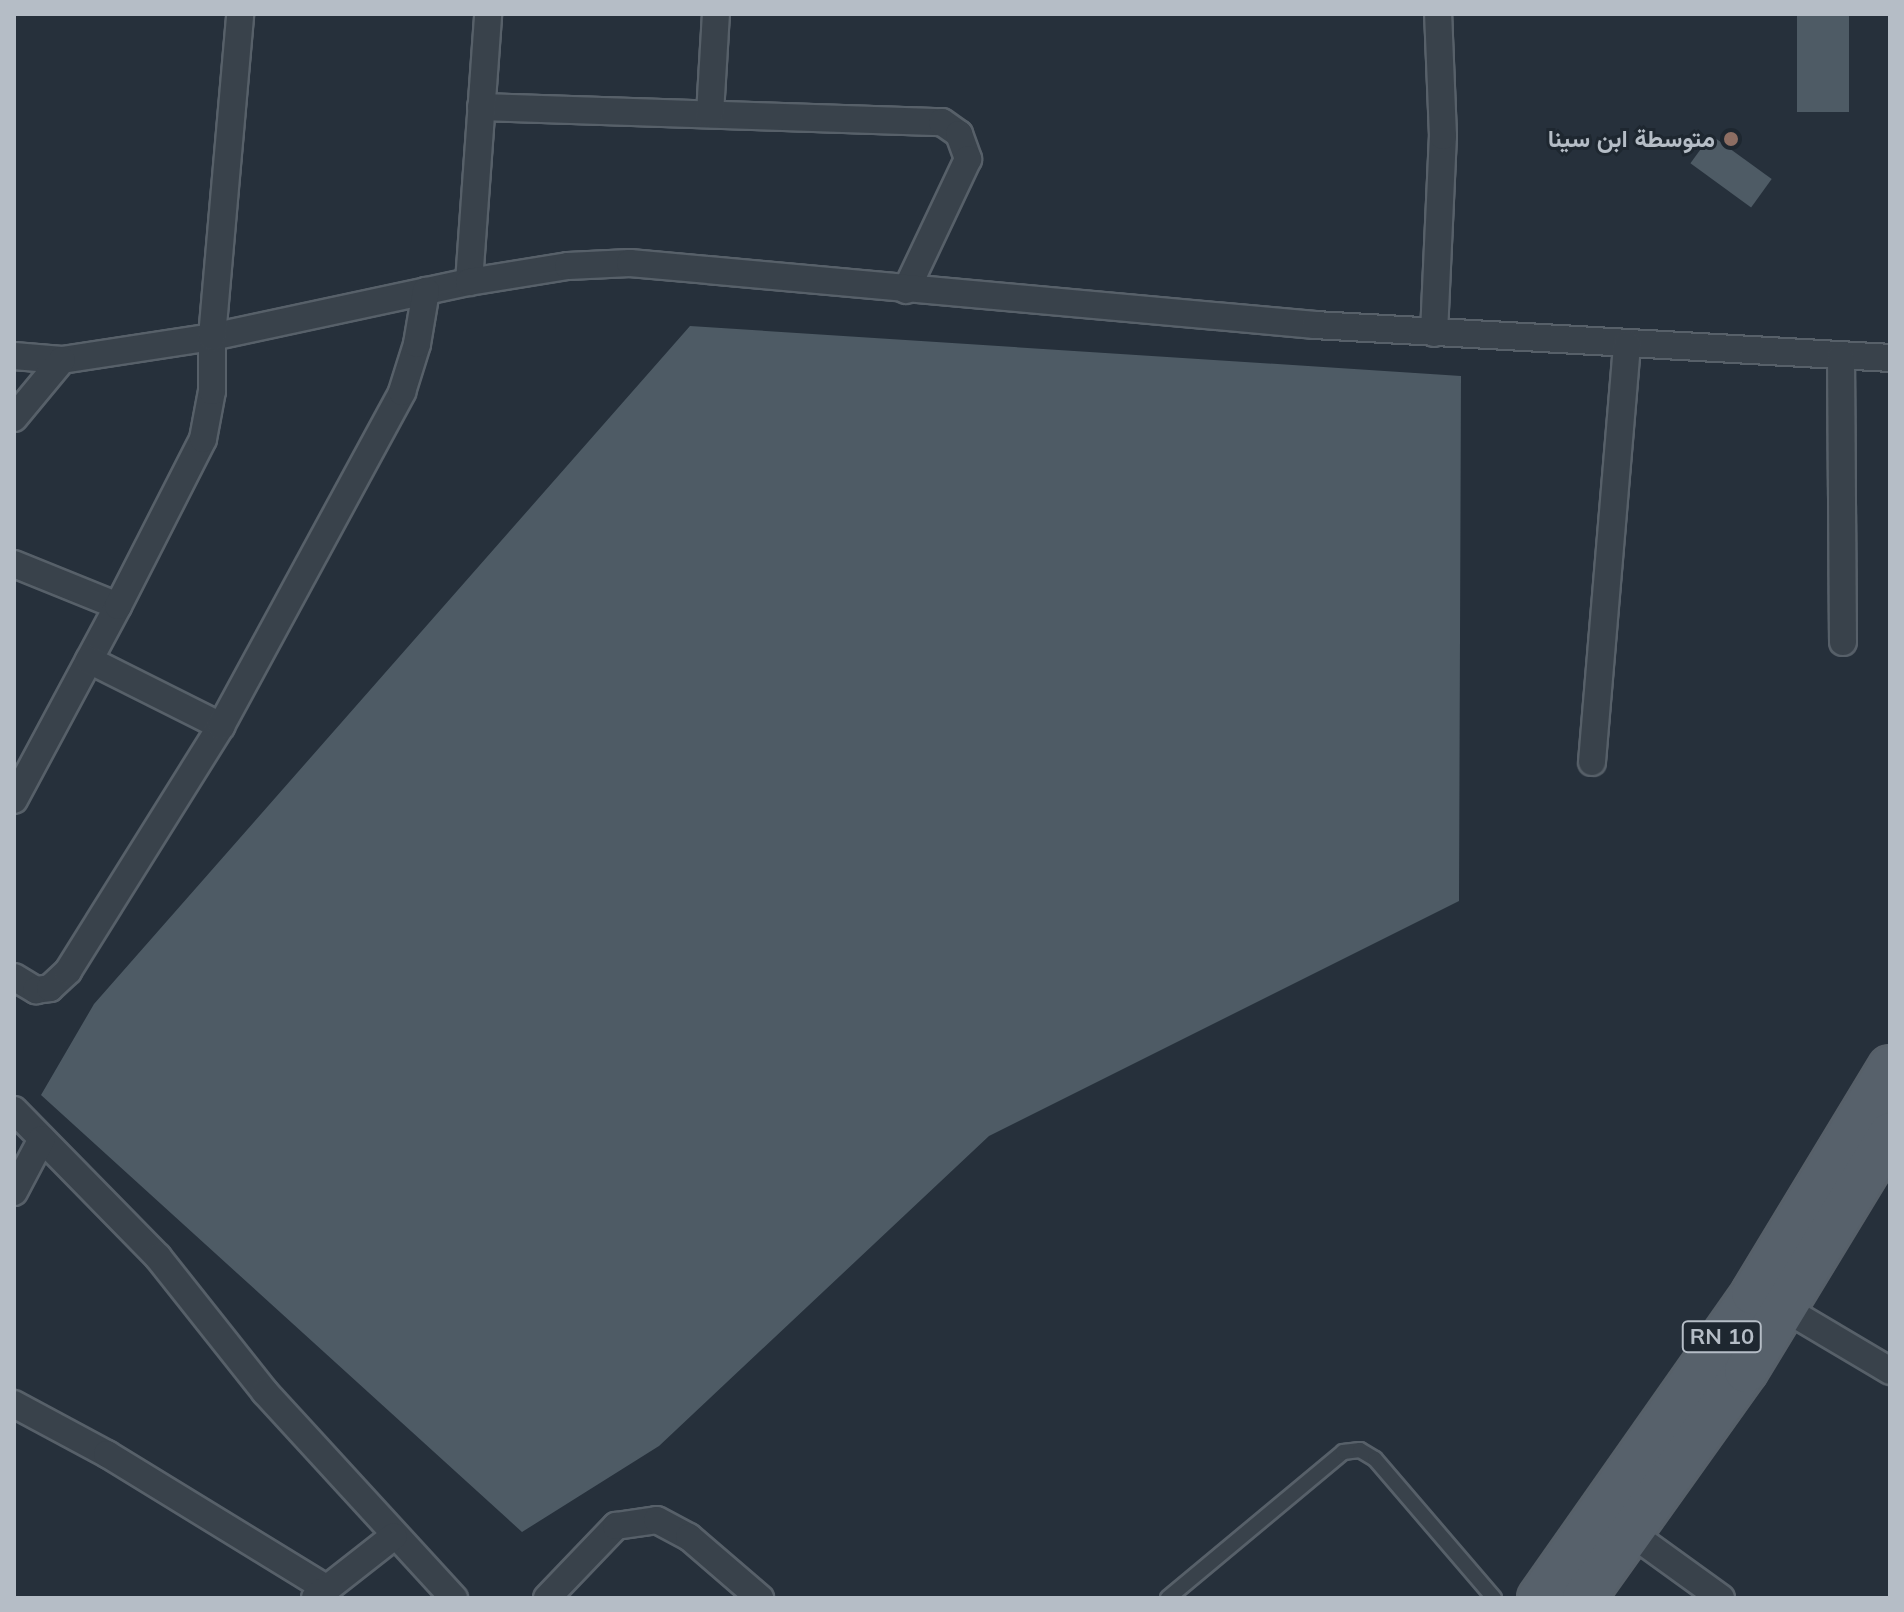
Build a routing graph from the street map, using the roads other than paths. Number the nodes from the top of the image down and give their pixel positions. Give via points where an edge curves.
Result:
1 (240, 14) edge
2 (488, 14) edge
3 (716, 14) edge
4 (1438, 14) edge
5 (481, 107) junction
6 (710, 114) junction
7 (469, 282) junction
8 (906, 290) junction
9 (426, 291) junction
10 (1434, 333) junction
11 (212, 337) junction
12 (1627, 344) junction
13 (14, 356) edge
14 (1841, 357) junction
15 (1890, 358) edge
16 (62, 360) junction
17 (14, 418) edge
18 (14, 564) edge
19 (118, 606) junction
20 (1843, 642) dead end
21 (89, 660) junction
22 (221, 726) junction
23 (1592, 762) dead end
24 (14, 800) edge
25 (14, 977) edge
26 (1890, 1067) edge
27 (14, 1110) edge
28 (1890, 1134) edge
29 (42, 1139) junction
30 (14, 1192) edge
31 (1784, 1308) junction
32 (1890, 1371) edge
33 (14, 1404) edge
34 (1631, 1533) junction
35 (394, 1536) junction
36 (321, 1593) edge
37 (454, 1598) edge
38 (547, 1598) edge
39 (760, 1598) edge
40 (1168, 1598) edge
41 (1494, 1598) edge
42 (1539, 1598) edge
43 (1584, 1598) edge
44 (1721, 1598) edge

1 - 11 street
2 - 5 street
3 - 6 street
4 - 10 street via 1443,136
5 - 6 street
5 - 7 street
6 - 8 street via 942,122 959,134 968,159
7 - 8 street via 568,266 630,263
7 - 9 street
8 - 10 street
9 - 11 street
9 - 22 street via 402,392
10 - 12 street
11 - 16 street
11 - 19 street via 212,391 203,439
12 - 14 street
12 - 23 street
13 - 16 street
14 - 15 street
14 - 20 street
16 - 17 street
18 - 19 street
19 - 21 street
21 - 22 street
21 - 24 street
22 - 25 street via 68,971 50,988 36,990
26 - 42 main road, RN 10 via 1753,1293
27 - 29 street
28 - 31 main road, RN 10
29 - 30 street
29 - 35 street via 158,1257 229,1350
31 - 32 street
31 - 34 main road, RN 10 via 1746,1371
33 - 36 street via 107,1454
34 - 43 main road, RN 10
34 - 44 street
35 - 36 street
35 - 37 street
38 - 39 street via 616,1526 657,1520 689,1537
40 - 41 lane via 1343,1452 1360,1450 1375,1459

